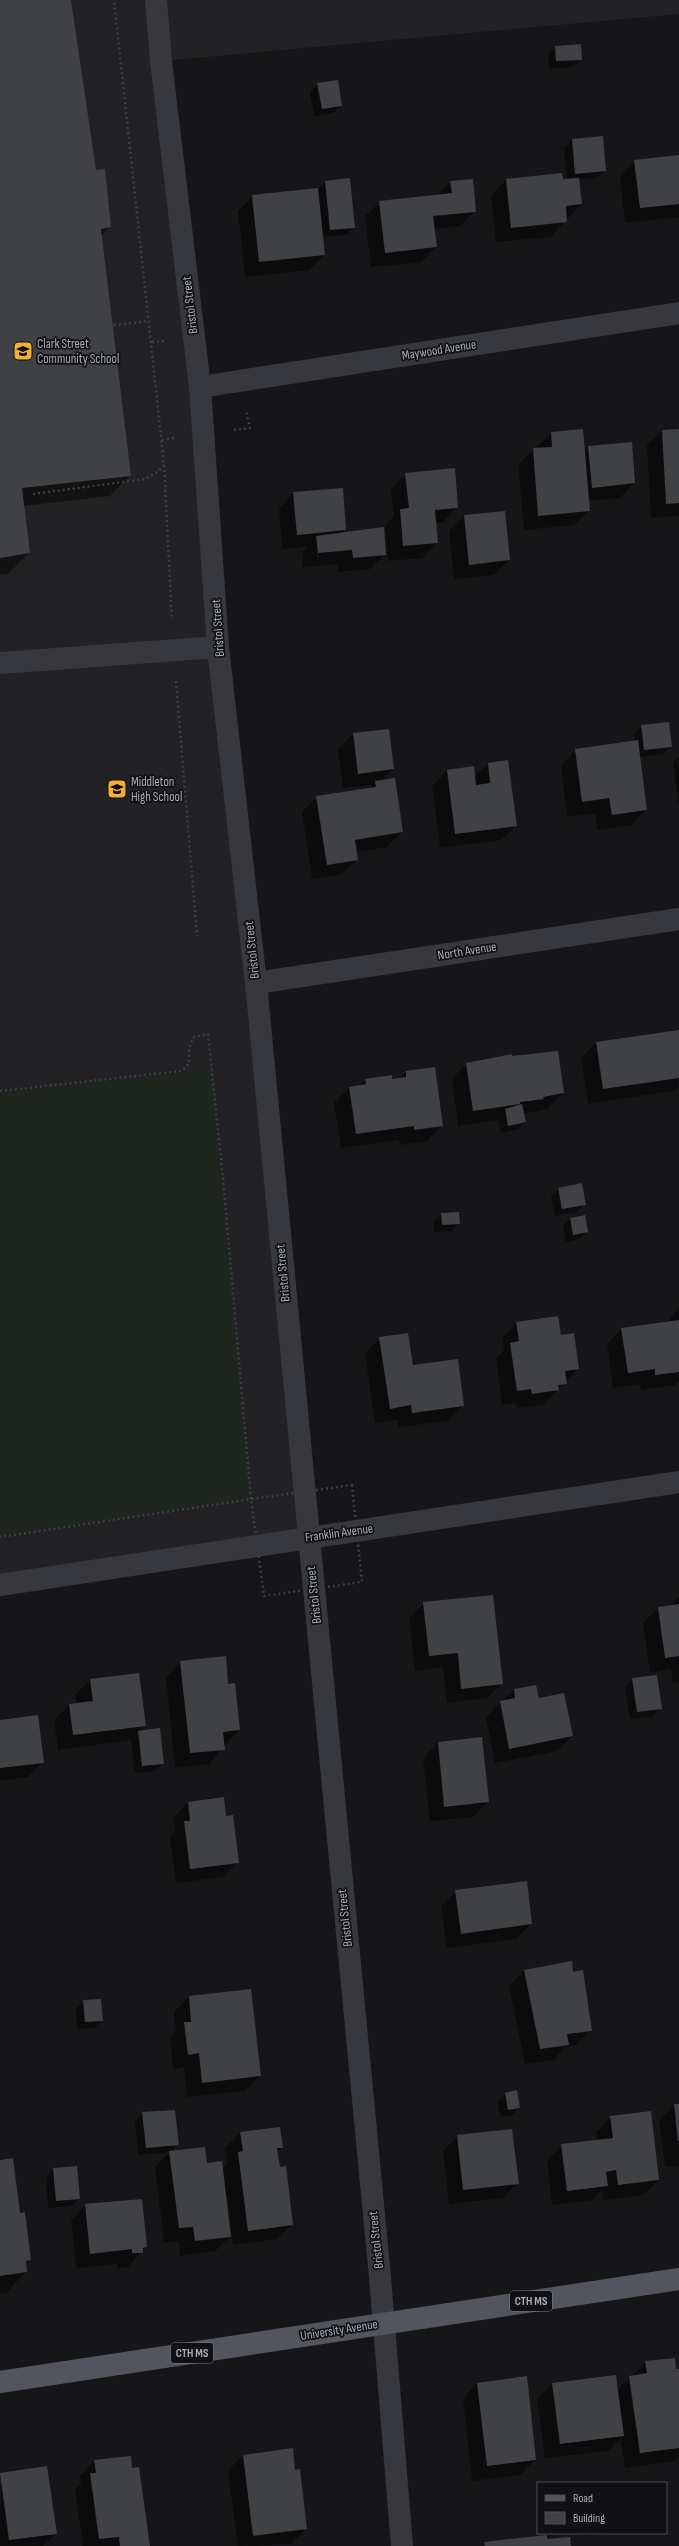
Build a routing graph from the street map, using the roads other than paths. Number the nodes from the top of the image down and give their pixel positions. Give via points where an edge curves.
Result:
1 (156, 0) edge
2 (679, 313) edge
3 (200, 387) junction
4 (218, 647) junction
5 (0, 662) edge
6 (679, 919) edge
7 (256, 983) junction
8 (679, 1482) edge
9 (308, 1537) junction
10 (0, 1586) edge
11 (679, 2279) edge
12 (384, 2324) junction
13 (0, 2382) edge
14 (402, 2546) edge

1 - 3 street, Bristol Street
2 - 3 street, Maywood Avenue
3 - 4 street, Bristol Street
4 - 5 street
4 - 7 street, Bristol Street
6 - 7 street, North Avenue
7 - 9 street, Bristol Street
8 - 9 street, Franklin Avenue
9 - 10 street, Franklin Avenue
9 - 12 street, Bristol Street
11 - 12 main road, University Avenue / CTH MS
12 - 13 main road, University Avenue / CTH MS
12 - 14 street, Bristol Street

